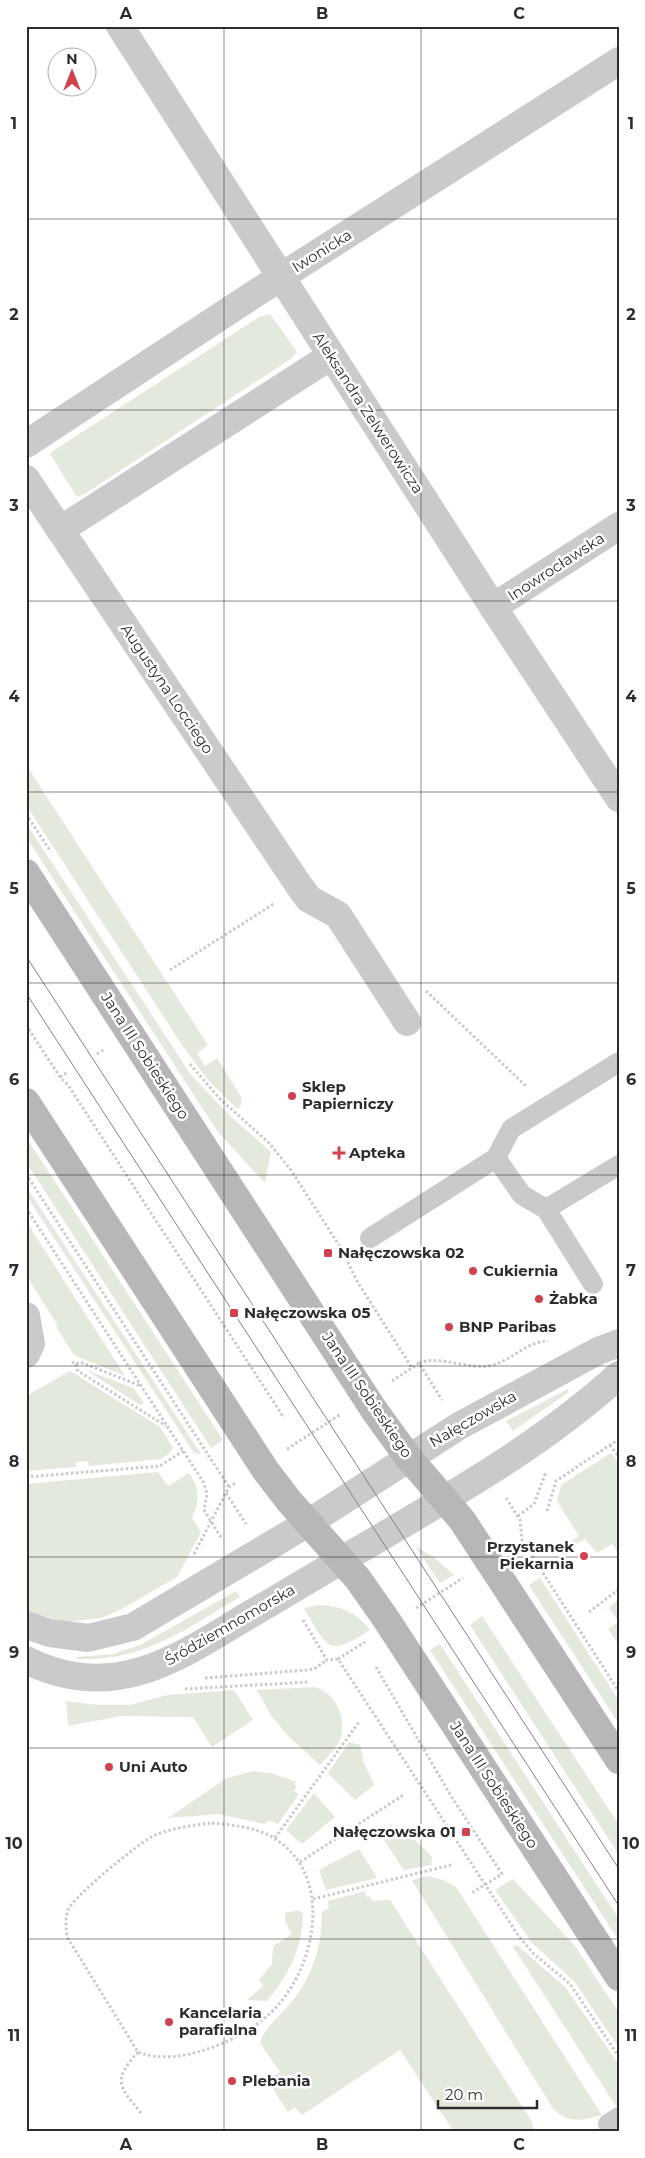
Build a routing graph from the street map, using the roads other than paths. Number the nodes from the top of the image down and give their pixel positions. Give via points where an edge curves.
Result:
1 (120, 26) edge
2 (619, 61) edge
3 (282, 276) junction
4 (331, 356) junction
5 (26, 444) edge
6 (26, 479) edge
7 (619, 526) edge
8 (60, 530) junction
9 (493, 607) junction
10 (619, 798) edge
11 (26, 873) edge
12 (407, 1022) dead end
13 (619, 1062) edge
14 (26, 1102) edge
15 (496, 1158) junction
16 (619, 1165) edge
17 (546, 1209) junction
18 (370, 1238) dead end
19 (593, 1284) dead end
20 (26, 1316) edge
21 (608, 1347) edge
22 (26, 1354) edge
23 (619, 1374) edge
24 (408, 1457) junction
25 (445, 1499) junction
26 (308, 1523) junction
27 (342, 1560) junction
28 (26, 1624) edge
29 (26, 1660) edge
30 (619, 1760) edge
31 (619, 1977) edge

1 - 3 street, Aleksandra Zelwerowicza
2 - 3 street, Iwonicka
3 - 4 street, Aleksandra Zelwerowicza
3 - 5 street, Iwonicka
4 - 8 street
4 - 9 street, Aleksandra Zelwerowicza
6 - 8 street, Augustyna Locciego
7 - 9 street, Inowrocławska
8 - 12 street, Augustyna Locciego via 304,893 338,915
9 - 10 street, Aleksandra Zelwerowicza
11 - 24 main road, Jana III Sobieskiego via 374,1410
13 - 15 lane via 510,1129
14 - 26 main road, Jana III Sobieskiego via 251,1449
15 - 17 lane via 522,1195
15 - 18 lane
16 - 17 lane
17 - 19 lane
20 - 22 street via 32,1344
21 - 24 street, Nałęczowska via 510,1397
23 - 25 street via 563,1422
24 - 25 main road, Jana III Sobieskiego
24 - 26 street, Nałęczowska
25 - 27 street
25 - 30 main road, Jana III Sobieskiego via 478,1543
26 - 27 main road, Jana III Sobieskiego
26 - 28 street via 133,1627 88,1638 50,1633
27 - 29 street, Śródziemnomorska via 196,1647 135,1674 101,1678 81,1676 47,1670
27 - 31 main road, Jana III Sobieskiego via 390,1625

